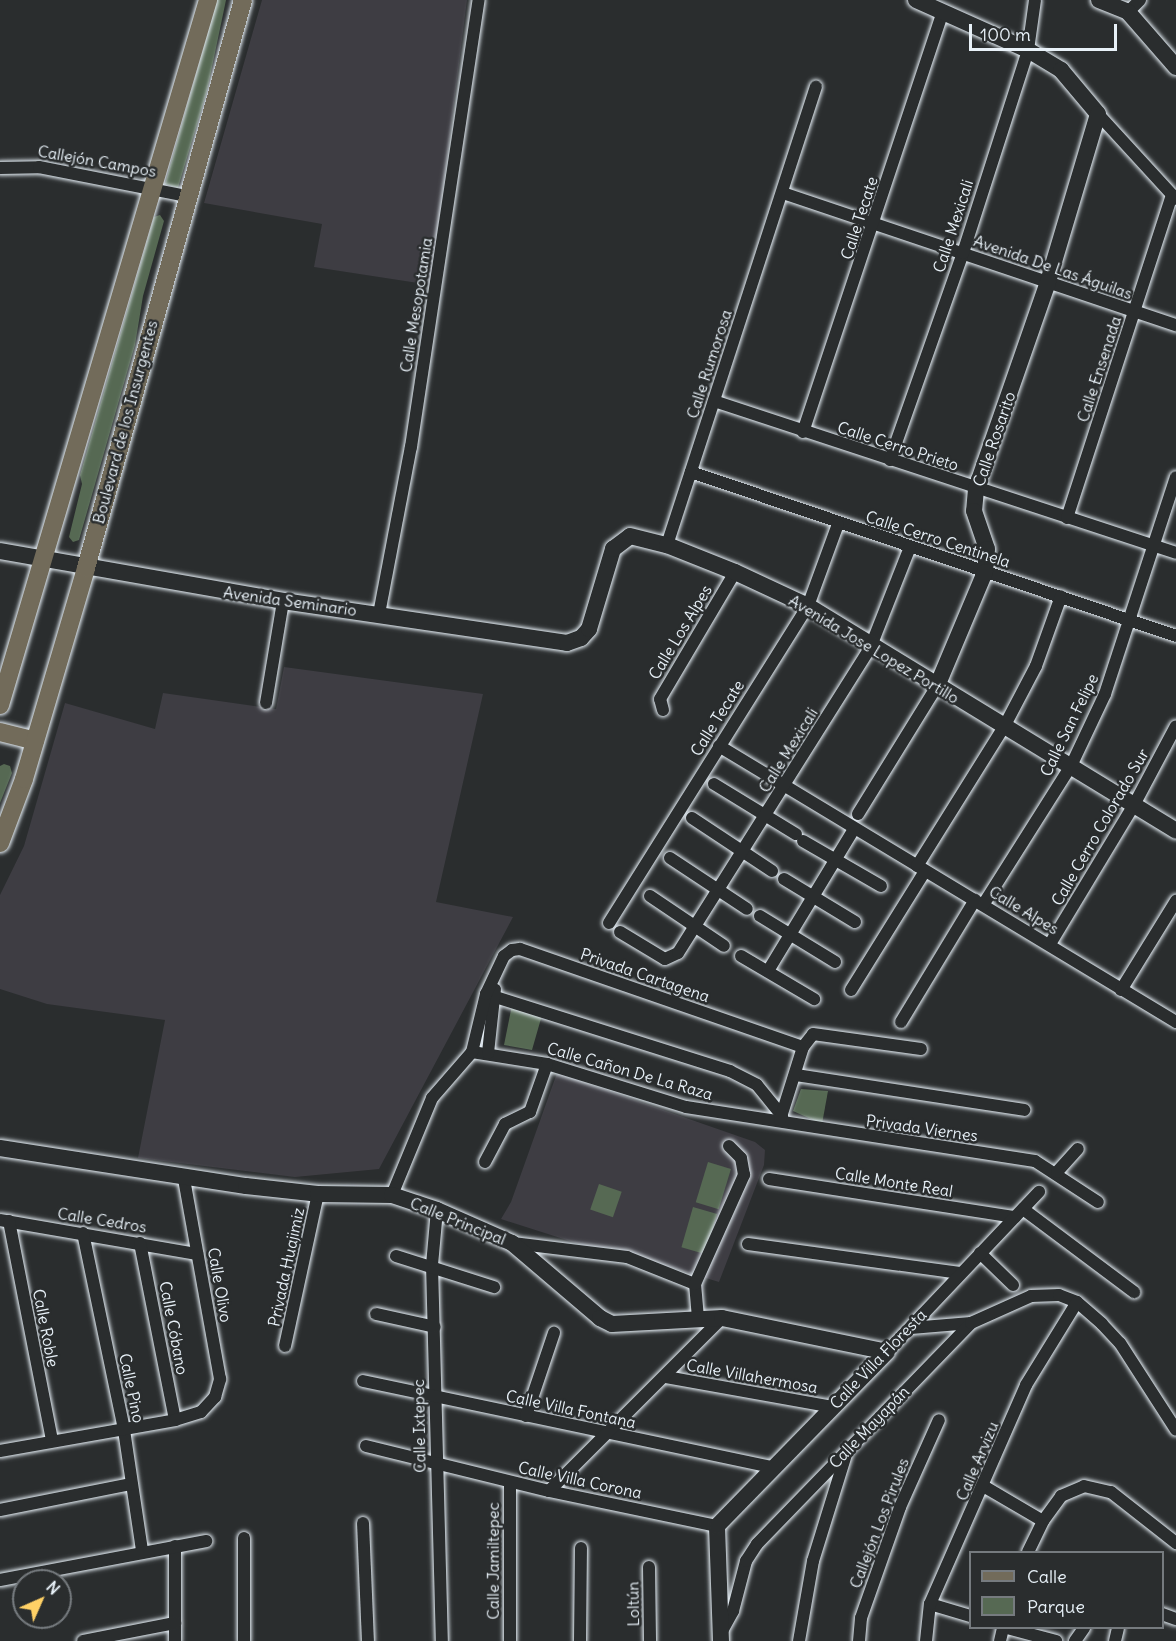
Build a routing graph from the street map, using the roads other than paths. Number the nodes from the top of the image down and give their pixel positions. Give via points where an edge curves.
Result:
1 (208, 0) edge
2 (243, 0) edge
3 (479, 0) edge
4 (916, 0) edge
5 (1035, 0) edge
6 (1099, 0) edge
7 (1140, 0) edge
8 (1128, 12) junction
9 (942, 14) junction
10 (1028, 50) junction
11 (1176, 67) edge
12 (816, 87) dead end
13 (1098, 114) junction
14 (0, 168) edge
15 (152, 187) junction
16 (783, 193) junction
17 (188, 196) junction
18 (1174, 197) edge
19 (875, 223) junction
20 (963, 253) junction
21 (1048, 282) junction
22 (1135, 312) junction
23 (1176, 325) edge
24 (714, 401) junction
25 (803, 432) junction
26 (890, 460) junction
27 (691, 472) junction
28 (1176, 477) edge
29 (976, 489) junction
30 (1067, 518) junction
31 (838, 524) junction
32 (667, 545) junction
33 (1153, 546) junction
34 (910, 547) junction
35 (0, 550) edge
36 (1176, 553) edge
37 (46, 558) junction
38 (86, 568) junction
39 (735, 572) junction
40 (985, 572) junction
41 (1061, 596) junction
42 (283, 601) junction
43 (808, 606) junction
44 (379, 614) junction
45 (1130, 620) junction
46 (1176, 636) edge
47 (581, 638) joint
48 (872, 646) junction
49 (937, 686) junction
50 (266, 703) dead end
51 (0, 705) edge
52 (663, 710) dead end
53 (1176, 726) edge
54 (1004, 727) junction
55 (0, 732) edge
56 (35, 741) junction
57 (719, 746) junction
58 (1071, 766) junction
59 (714, 784) dead end
60 (786, 788) junction
61 (1134, 806) junction
62 (858, 814) dead end
63 (768, 815) junction
64 (692, 818) dead end
65 (854, 830) junction
66 (1176, 831) edge
67 (0, 843) edge
68 (744, 851) junction
69 (670, 858) dead end
70 (835, 858) junction
71 (921, 869) junction
72 (772, 871) dead end
73 (784, 879) dead end
74 (881, 886) dead end
75 (720, 889) junction
76 (650, 896) dead end
77 (814, 896) junction
78 (1176, 901) edge
79 (979, 903) junction
80 (747, 909) dead end
81 (760, 916) dead end
82 (855, 922) dead end
83 (609, 923) dead end
84 (696, 926) junction
85 (620, 932) dead end
86 (790, 933) junction
87 (1050, 944) junction
88 (724, 946) dead end
89 (741, 956) dead end
90 (835, 962) dead end
91 (768, 971) junction
92 (851, 990) dead end
93 (1121, 990) junction
94 (492, 991) junction
95 (814, 999) dead end
96 (901, 1022) dead end
97 (1176, 1022) edge
98 (803, 1047) junction
99 (921, 1049) dead end
100 (472, 1052) junction
101 (488, 1053) junction
102 (547, 1064) junction
103 (796, 1075) junction
104 (1024, 1110) dead end
105 (781, 1120) junction
106 (729, 1146) dead end
107 (0, 1148) edge
108 (1078, 1149) dead end
109 (485, 1162) dead end
110 (1057, 1172) junction
111 (184, 1178) junction
112 (769, 1179) dead end
113 (1039, 1192) dead end
114 (318, 1194) junction
115 (392, 1195) junction
116 (1098, 1202) dead end
117 (437, 1210) junction
118 (1019, 1213) junction
119 (4, 1221) edge
120 (83, 1233) junction
121 (140, 1243) junction
122 (512, 1243) junction
123 (748, 1244) dead end
124 (980, 1253) junction
125 (197, 1254) junction
126 (396, 1256) dead end
127 (432, 1265) junction
128 (960, 1273) junction
129 (695, 1284) junction
130 (1013, 1285) dead end
131 (495, 1287) dead end
132 (1134, 1292) dead end
133 (1077, 1302) junction
134 (376, 1314) dead end
135 (698, 1318) junction
136 (722, 1318) junction
137 (971, 1323) junction
138 (435, 1327) junction
139 (911, 1328) junction
140 (554, 1333) dead end
141 (285, 1346) dead end
142 (886, 1352) junction
143 (666, 1377) junction
144 (363, 1381) dead end
145 (434, 1395) junction
146 (832, 1407) junction
147 (526, 1416) junction
148 (175, 1420) junction
149 (939, 1420) dead end
150 (124, 1430) junction
151 (1176, 1430) edge
152 (606, 1434) junction
153 (52, 1441) junction
154 (366, 1446) dead end
155 (849, 1448) junction
156 (0, 1451) edge
157 (436, 1464) junction
158 (772, 1467) junction
159 (510, 1482) junction
160 (131, 1484) junction
161 (984, 1487) junction
162 (549, 1491) junction
163 (0, 1510) edge
164 (1043, 1521) junction
165 (363, 1523) dead end
166 (717, 1526) junction
167 (244, 1538) dead end
168 (206, 1541) dead end
169 (1176, 1543) edge
170 (175, 1546) junction
171 (581, 1548) dead end
172 (142, 1551) junction
173 (1028, 1551) edge
174 (649, 1567) dead end
175 (0, 1580) edge
176 (930, 1604) junction
177 (969, 1616) edge
178 (175, 1623) junction
179 (1009, 1629) edge
180 (721, 1637) edge
181 (83, 1641) edge
182 (175, 1641) edge
183 (244, 1641) edge
184 (368, 1641) edge
185 (442, 1641) edge
186 (510, 1641) edge
187 (580, 1641) edge
188 (651, 1641) edge
189 (799, 1641) edge
190 (859, 1641) edge
191 (926, 1641) edge
192 (1056, 1641) edge

1 - 15 main road
2 - 17 main road, Boulevard de los Insurgentes
3 - 44 street, Calle Mesopotamia via 411,447
4 - 9 street
5 - 10 street, Calle Mexicali
6 - 8 street
7 - 8 street
8 - 11 street
9 - 10 street
9 - 19 street, Calle Tecate
10 - 13 street via 1061,70
10 - 20 street, Calle Mexicali
12 - 16 street, Calle Rumorosa
13 - 18 street
13 - 21 street, Calle Rosarito
14 - 15 street, Callejón Campos via 39,166
15 - 17 street, Callejón Campos
15 - 37 main road
16 - 19 street, Avenida De Las Águilas
16 - 24 street, Calle Rumorosa
17 - 38 main road, Boulevard de los Insurgentes
18 - 22 street, Calle Ensenada
19 - 20 street, Avenida De Las Águilas
19 - 25 street, Calle Tecate
20 - 21 street, Avenida De Las Águilas
20 - 26 street, Calle Mexicali
21 - 22 street, Avenida De Las Águilas
21 - 29 street, Calle Rosarito
22 - 23 street, Avenida De Las Águilas
22 - 30 street, Calle Ensenada
24 - 25 street, Calle Cerro Prieto
24 - 27 street, Calle Rumorosa
25 - 26 street, Calle Cerro Prieto
26 - 29 street, Calle Cerro Prieto
27 - 31 street, Calle Cerro Centinela
27 - 32 street, Calle Rumorosa
28 - 33 street, Calle San Felipe
29 - 30 street, Calle Cerro Prieto
29 - 40 street, Calle Rosarito via 974,511 987,549
30 - 33 street, Calle Cerro Prieto
31 - 34 street, Calle Cerro Centinela
31 - 43 street, Calle Tecate
32 - 39 street, Avenida Jose Lopez Portillo
32 - 47 street, Avenida Jose Lopez Portillo via 630,536 612,549 589,629
33 - 36 street, Calle Cerro Prieto
33 - 45 street, Calle San Felipe
34 - 40 street, Calle Cerro Centinela
34 - 48 street, Calle Mexicali
35 - 37 street, Avenida Seminario
37 - 38 street, Avenida Seminario
37 - 51 main road
38 - 42 street, Avenida Seminario
38 - 56 main road, Boulevard de los Insurgentes
39 - 43 street, Avenida Jose Lopez Portillo
39 - 52 street, Calle Los Alpes via 660,699
40 - 41 street, Calle Cerro Centinela
40 - 49 street, Calle Rosarito
41 - 45 street, Calle Cerro Centinela
41 - 54 street via 1036,666
42 - 44 street, Avenida Seminario
42 - 50 street
43 - 48 street, Avenida Jose Lopez Portillo
43 - 57 street, Calle Tecate
44 - 47 street, Avenida Seminario via 567,643
45 - 46 street, Calle Cerro Centinela
45 - 58 street, Calle San Felipe via 1106,694
48 - 49 street, Avenida Jose Lopez Portillo
48 - 60 street, Calle Mexicali
49 - 54 street, Avenida Jose Lopez Portillo
49 - 62 street, Calle Rosarito
53 - 61 street, Calle Cerro Colorado Sur
54 - 58 street, Avenida Jose Lopez Portillo
54 - 71 street
55 - 56 main road
56 - 67 main road, Boulevard de los Insurgentes
57 - 60 street, Calle Alpes
57 - 83 street, Calle Tecate
58 - 61 street, Avenida Jose Lopez Portillo
58 - 79 street, Calle San Felipe
59 - 63 street
60 - 63 street, Calle Mexicali
60 - 65 street, Calle Alpes
61 - 66 street, Avenida Jose Lopez Portillo
61 - 87 street, Calle Cerro Colorado Sur
63 - 68 street, Calle Mexicali
63 - 70 street
64 - 68 street
65 - 70 street
65 - 71 street, Calle Alpes
68 - 72 street
68 - 75 street, Calle Mexicali
69 - 75 street
70 - 74 street
70 - 77 street
71 - 79 street, Calle Alpes
71 - 92 street
73 - 77 street
75 - 80 street
75 - 84 street, Calle Mexicali
76 - 84 street
77 - 82 street
77 - 86 street
78 - 93 street
79 - 87 street, Calle Alpes
79 - 96 street, Calle San Felipe
81 - 86 street
84 - 85 street, Calle Mexicali via 673,958 665,959
84 - 88 street
86 - 90 street
86 - 91 street
87 - 93 street, Calle Alpes
89 - 91 street
91 - 95 street
93 - 97 street, Calle Alpes
94 - 98 street, Privada Cartagena via 504,956 520,949
94 - 100 street, Privada Cartagena
94 - 101 street, Privada Cartagena
94 - 105 street via 730,1071 757,1085
98 - 99 street via 813,1034
98 - 103 street
100 - 101 street, Calle Cañon De La Raza
100 - 115 street, Privada Cartagena via 432,1098
101 - 102 street, Calle Cañon De La Raza
102 - 105 street, Calle Cañon De La Raza via 686,1107
102 - 109 street via 530,1112 505,1124
103 - 104 street
103 - 105 street
105 - 110 street, Privada Viernes via 1035,1161
106 - 129 street via 741,1158 744,1175
107 - 111 street, Calle Principal
108 - 110 street
110 - 116 street, Privada Viernes
111 - 114 street, Calle Principal
111 - 125 street, Calle Olivo
112 - 118 street, Calle Monte Real
113 - 118 street, Calle Villa Floresta
114 - 115 street, Calle Principal
114 - 141 street, Privada Huajimiz
115 - 117 street, Calle Principal
117 - 122 street, Calle Principal
117 - 127 street, Calle Ixtepec
118 - 124 street, Calle Villa Floresta
118 - 132 street
119 - 120 street, Calle Cedros
119 - 153 street, Calle Roble
120 - 121 street, Calle Cedros
120 - 150 street, Calle Pino
121 - 125 street, Calle Cedros
121 - 148 street, Calle Cóbano
122 - 129 street via 627,1257
122 - 135 street, Calle Principal via 612,1324
123 - 128 street
124 - 128 street, Calle Villa Floresta
124 - 130 street
125 - 148 street, Calle Olivo via 220,1378 215,1397 201,1412
126 - 127 street
127 - 131 street
127 - 138 street, Calle Ixtepec
128 - 139 street, Calle Villa Floresta
129 - 135 street
133 - 137 street, Calle Mayapán via 1043,1293
133 - 151 street via 1120,1343
133 - 161 street, Calle Arvizu via 1026,1385
134 - 138 street
135 - 136 street, Calle Principal
136 - 142 street, Calle Principal
136 - 143 street
137 - 139 street
137 - 155 street, Calle Mayapán
138 - 145 street, Calle Ixtepec
139 - 142 street, Calle Villa Floresta
140 - 147 street
142 - 146 street, Calle Villa Floresta
143 - 146 street, Calle Villahermosa
143 - 152 street
144 - 145 street, Calle Villa Fontana
145 - 147 street, Calle Villa Fontana
145 - 157 street, Calle Ixtepec
146 - 158 street, Calle Villa Floresta
147 - 152 street, Calle Villa Fontana
148 - 150 street
149 - 190 street, Callejón Los Pirules via 896,1518 861,1618
150 - 153 street
150 - 160 street, Calle Pino
152 - 158 street, Calle Villa Fontana
152 - 162 street
153 - 156 street
154 - 157 street, Calle Villa Corona
155 - 180 street, Calle Mayapán via 746,1561 733,1611
155 - 189 street via 813,1561
157 - 159 street, Calle Villa Corona
157 - 185 street, Calle Ixtepec
158 - 166 street, Calle Villa Floresta
159 - 162 street, Calle Villa Corona
159 - 186 street, Calle Jamiltepec
160 - 163 street
160 - 172 street, Calle Pino
161 - 164 street
161 - 176 street, Calle Arvizu
162 - 166 street, Calle Villa Corona
164 - 169 street via 1068,1490 1097,1487 1111,1492
164 - 173 street
165 - 184 street
166 - 180 street, Calle Mayapán
167 - 183 street
168 - 170 street
170 - 172 street
170 - 178 street
171 - 187 street
172 - 175 street
174 - 188 street, Loltún
176 - 177 street
176 - 191 street, Calle Arvizu
178 - 181 street
178 - 182 street
179 - 192 street

